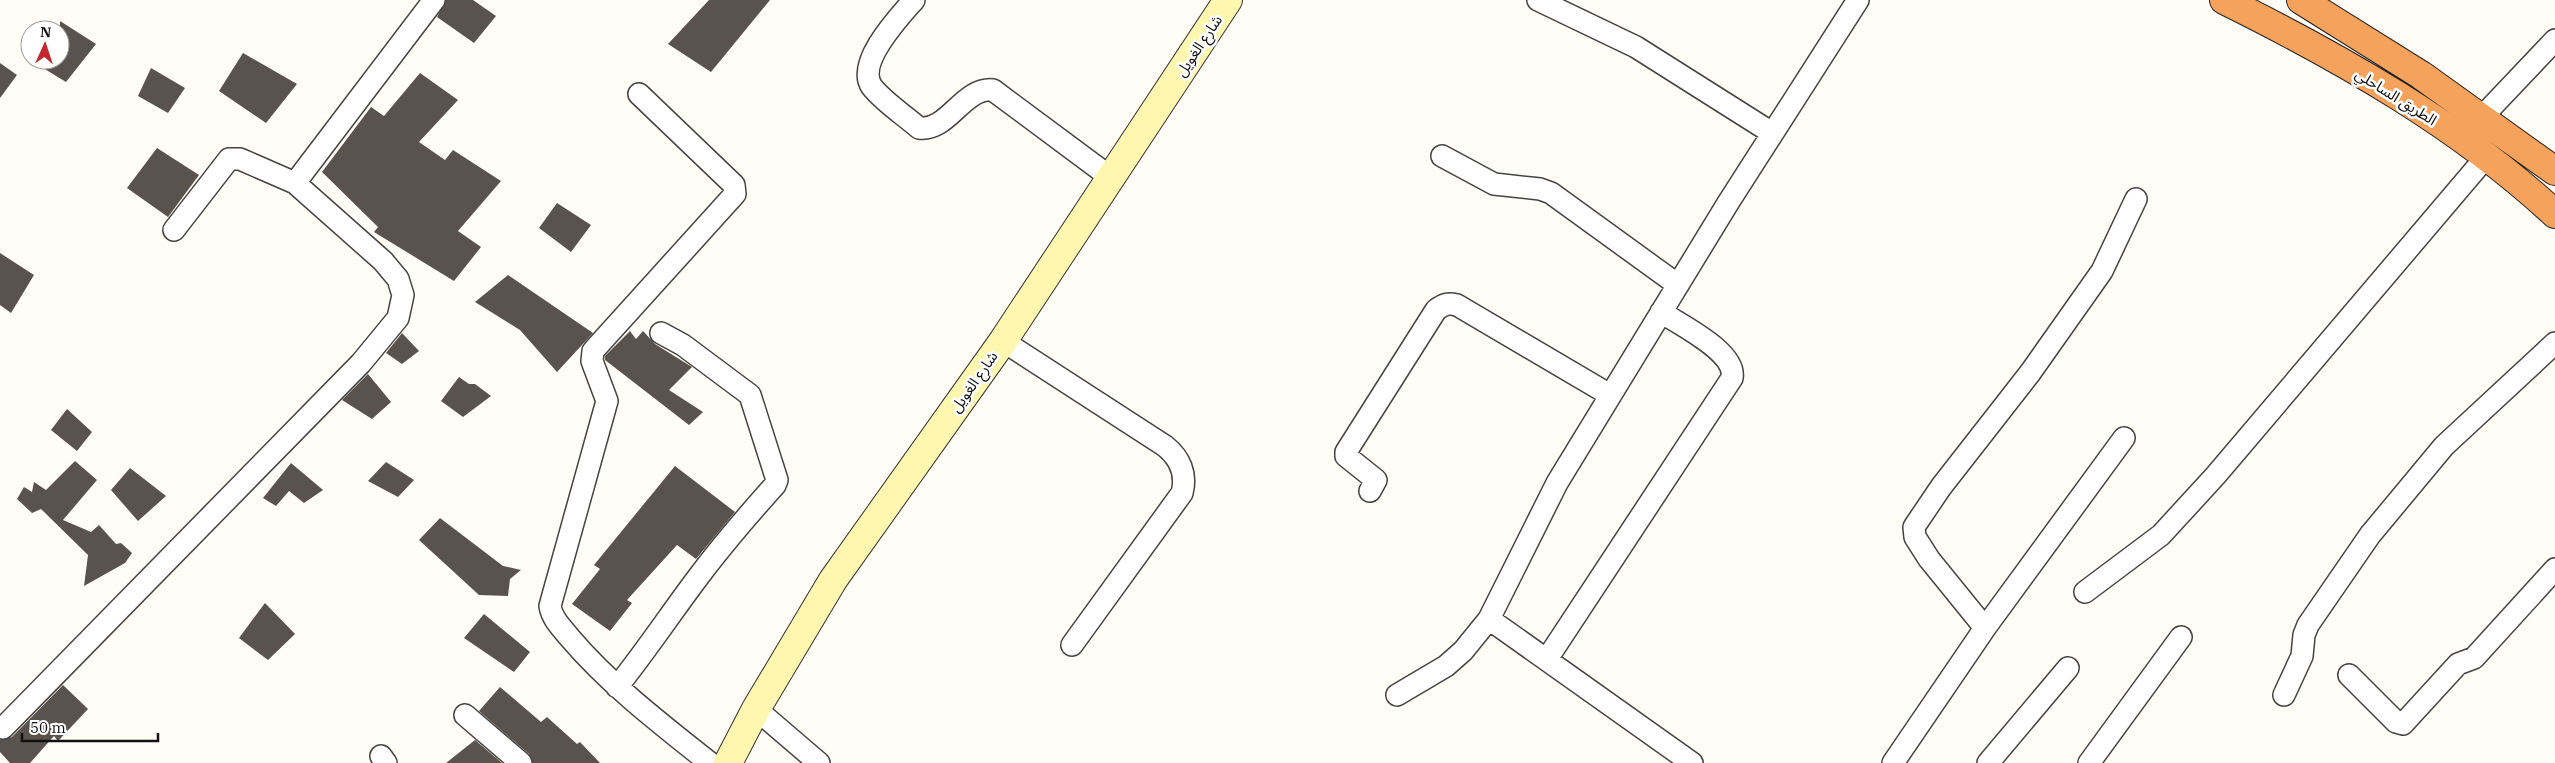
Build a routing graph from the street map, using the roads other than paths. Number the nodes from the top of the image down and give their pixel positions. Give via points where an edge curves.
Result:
1 (434, 0) edge
2 (914, 0) edge
3 (1538, 0) edge
4 (1858, 0) edge
5 (2224, 0) edge
6 (2300, 0) edge
7 (1229, 2) edge
8 (2555, 40) edge
9 (640, 94) dead end
10 (2482, 117) junction
11 (1772, 133) junction
12 (1442, 156) dead end
13 (2486, 157) junction
14 (2555, 171) edge
15 (1110, 177) junction
16 (295, 183) junction
17 (2136, 199) dead end
18 (2555, 214) edge
19 (174, 230) dead end
20 (1678, 285) junction
21 (1661, 312) junction
22 (661, 333) dead end
23 (1003, 341) junction
24 (2555, 343) edge
25 (1610, 396) junction
26 (2124, 438) dead end
27 (1370, 491) dead end
28 (2555, 569) edge
29 (2085, 592) dead end
30 (1489, 619) junction
31 (1985, 628) junction
32 (2181, 637) dead end
33 (1072, 645) dead end
34 (1547, 659) junction
35 (2068, 668) dead end
36 (2349, 675) dead end
37 (617, 687) junction
38 (1396, 695) dead end
39 (2284, 695) dead end
40 (756, 709) junction
41 (465, 715) dead end
42 (3, 728) dead end
43 (521, 763) edge
44 (710, 763) edge
45 (728, 763) edge
46 (819, 763) edge
47 (1692, 763) edge
48 (1893, 763) edge
49 (1988, 763) edge
50 (2089, 763) edge

1 - 16 street
2 - 15 street via 876,48 869,80 879,93 923,129 936,124 972,96 993,90
3 - 11 street via 1636,47
4 - 11 street
5 - 13 highway, الطريق الساحلي via 2298,37 2395,94
6 - 10 highway, الطريق الساحلي
7 - 15 street, شارع الغويل
8 - 10 street
9 - 37 street via 734,185 735,194 594,351 592,361 607,401 550,606 556,621
10 - 14 highway, الطريق الساحلي
11 - 20 street
12 - 20 street via 1494,184 1551,193
13 - 18 highway, الطريق الساحلي
13 - 29 street via 2216,475 2161,535
15 - 23 street, شارع الغويل
16 - 19 street via 240,159 229,159
16 - 42 street via 398,279 403,295 398,318 360,363
17 - 31 street via 2102,271 1914,527 1915,538 1929,559
20 - 21 street
21 - 25 street
21 - 34 street via 1717,349 1729,361 1732,378
22 - 37 street via 683,345 750,395 777,480 699,576
23 - 33 street via 1173,452 1184,477 1182,493
23 - 40 street, شارع الغويل via 834,580
24 - 39 street via 2444,446 2370,535 2308,625 2302,656
25 - 27 street via 1457,305 1442,305 1346,452 1350,460 1375,478
25 - 30 street via 1557,483
26 - 31 street
28 - 36 street via 2474,658 2458,664 2403,724 2396,722
30 - 34 street
30 - 38 street via 1446,666
31 - 48 street
32 - 50 street
34 - 47 street
35 - 49 street
37 - 44 street
40 - 45 street, شارع الغويل
40 - 46 street
41 - 43 street

